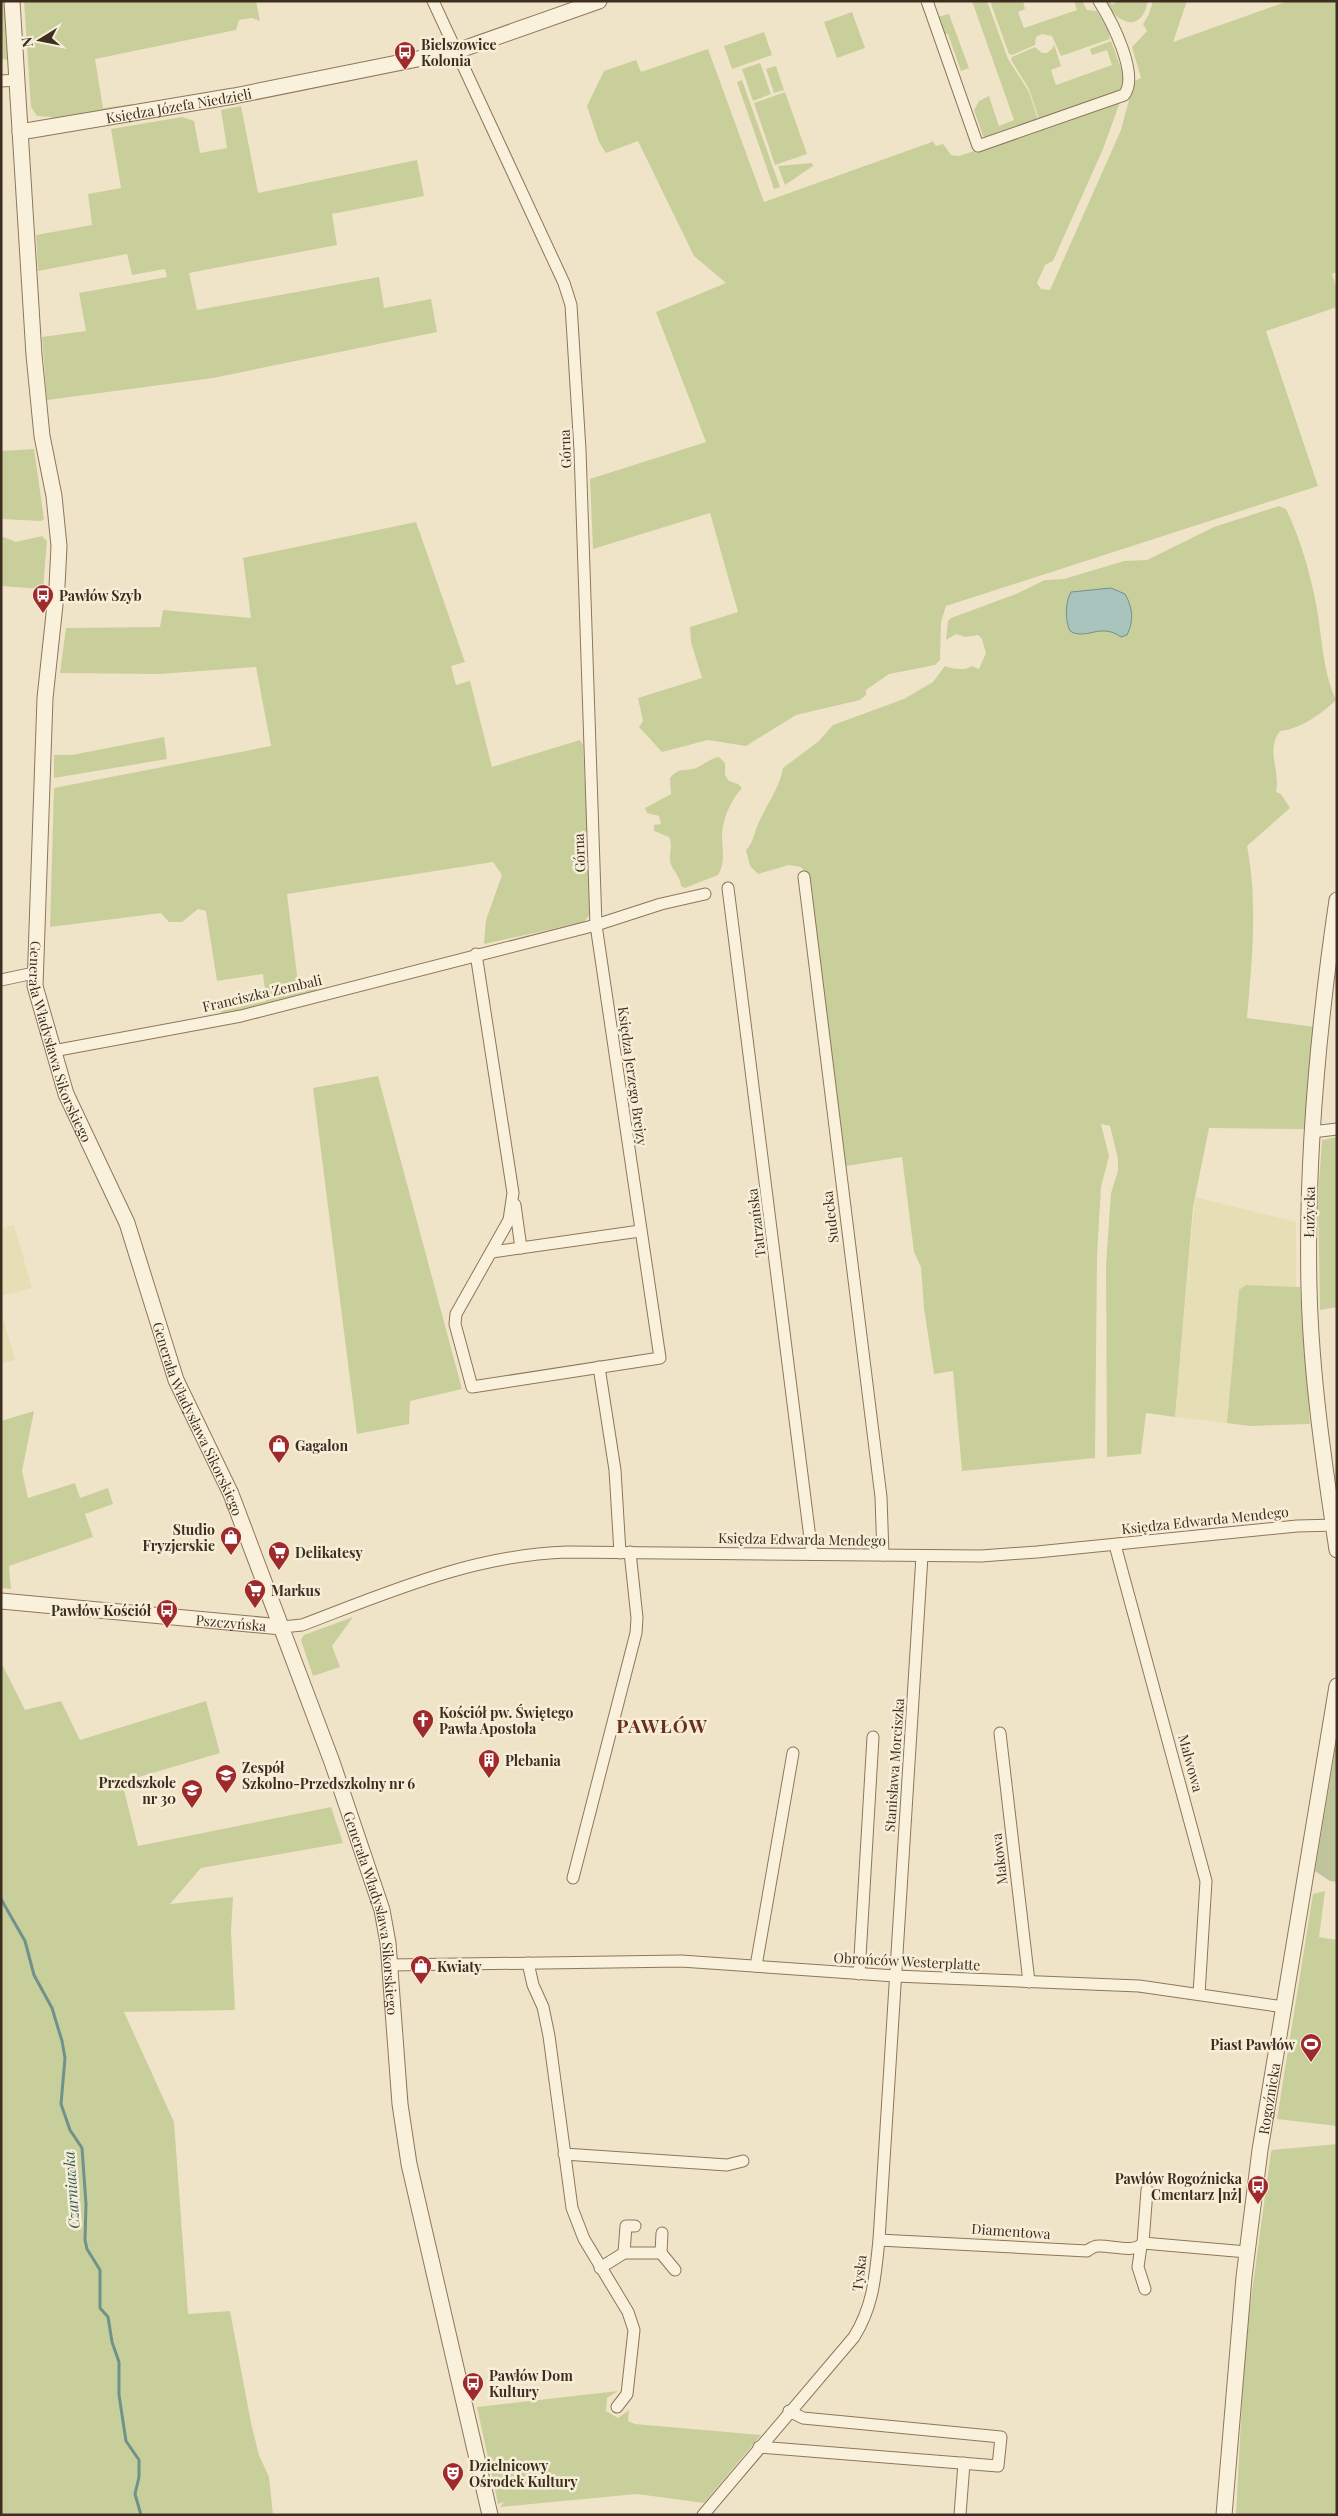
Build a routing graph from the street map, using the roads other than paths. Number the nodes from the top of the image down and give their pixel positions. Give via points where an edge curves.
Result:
1 (12, 1) edge
2 (433, 1) edge
3 (598, 1) edge
4 (927, 1) edge
5 (1099, 1) edge
6 (457, 51) junction
7 (18, 80) junction
8 (1, 81) edge
9 (20, 132) junction
10 (804, 877) dead end
11 (728, 888) dead end
12 (705, 894) dead end
13 (1337, 900) edge
14 (596, 925) junction
15 (476, 954) junction
16 (34, 973) junction
17 (1, 980) edge
18 (52, 1051) junction
19 (1337, 1129) edge
20 (1312, 1132) junction
21 (513, 1193) junction
22 (640, 1231) junction
23 (521, 1248) junction
24 (492, 1252) junction
25 (599, 1367) junction
26 (1335, 1525) edge
27 (1115, 1545) junction
28 (1337, 1550) edge
29 (625, 1552) junction
30 (812, 1554) junction
31 (883, 1555) junction
32 (922, 1556) junction
33 (1, 1601) edge
34 (282, 1627) junction
35 (1337, 1686) edge
36 (1000, 1733) dead end
37 (872, 1737) dead end
38 (793, 1753) dead end
39 (573, 1878) dead end
40 (528, 1963) junction
41 (390, 1965) junction
42 (756, 1966) junction
43 (860, 1974) junction
44 (895, 1976) junction
45 (1029, 1982) junction
46 (1199, 1994) junction
47 (1284, 2008) junction
48 (564, 2154) junction
49 (743, 2161) dead end
50 (1148, 2190) dead end
51 (635, 2226) dead end
52 (662, 2233) dead end
53 (878, 2240) junction
54 (1142, 2244) junction
55 (1247, 2252) junction
56 (624, 2253) junction
57 (662, 2253) junction
58 (600, 2268) junction
59 (675, 2270) dead end
60 (1145, 2289) dead end
61 (617, 2407) dead end
62 (789, 2411) junction
63 (759, 2448) junction
64 (964, 2463) junction
65 (490, 2515) edge
66 (703, 2515) edge
67 (960, 2515) edge
68 (1224, 2515) edge

1 - 7 street
2 - 6 street, Górna
3 - 6 street, Księdza Józefa Niedzieli
4 - 5 street via 978,146 1124,95 1130,85 1129,73 1114,26
6 - 9 street, Księdza Józefa Niedzieli via 234,96
6 - 14 street, Górna via 561,275 571,305 580,440
7 - 8 street
7 - 9 street
9 - 16 street, Generała Władysława Sikorskiego via 39,403 57,516 59,560 45,698
10 - 31 street, Sudecka via 881,1497
11 - 30 street, Tatrzańska
12 - 14 street, Franciszka Zembali
13 - 20 street, Łużycka
14 - 15 street, Franciszka Zembali
14 - 22 street, Księdza Jerzego Brejzy
15 - 18 street, Franciszka Zembali via 242,1016
15 - 21 street
16 - 17 street
16 - 18 street, Generała Władysława Sikorskiego
18 - 34 street, Generała Władysława Sikorskiego via 74,1113 127,1222 176,1380 224,1477
19 - 20 street
20 - 26 street, Łużycka via 1309,1216 1311,1325 1320,1435
21 - 23 street
21 - 24 street via 509,1220
22 - 23 street
22 - 25 street, Księdza Jerzego Brejzy via 660,1358
23 - 24 street
24 - 25 street, Księdza Jerzego Brejzy via 456,1314 455,1324 472,1387
25 - 29 street
26 - 27 street, Księdza Edwarda Mendego
26 - 28 street
27 - 32 street, Księdza Edwarda Mendego via 1009,1554
27 - 46 street, Malwowa via 1206,1881
29 - 30 street, Księdza Edwarda Mendego
29 - 34 street, Księdza Edwarda Mendego via 548,1553 482,1562 440,1574 302,1625
29 - 39 street via 637,1618 636,1633
30 - 31 street, Księdza Edwarda Mendego
31 - 32 street, Księdza Edwarda Mendego
32 - 44 street, Stanisława Morciszka
33 - 34 street, Pszczyńska
34 - 41 street, Generała Władysława Sikorskiego via 377,1893 386,1926
35 - 47 street, Rogoźnicka
36 - 45 street, Makowa
37 - 43 street
38 - 42 street
40 - 41 street, Obrońców Westerplatte
40 - 42 street, Obrońców Westerplatte via 645,1959
40 - 48 street via 549,2036
41 - 65 street, Generała Władysława Sikorskiego via 400,2104 410,2164
42 - 43 street, Obrońców Westerplatte
43 - 44 street, Obrońców Westerplatte
44 - 45 street, Obrońców Westerplatte
44 - 53 street, Tyska
45 - 46 street, Obrońców Westerplatte via 1139,1986
46 - 47 street, Obrońców Westerplatte
47 - 55 street, Rogoźnicka
48 - 49 street via 727,2165
48 - 58 street via 572,2208
50 - 54 street
51 - 56 street via 626,2226
52 - 57 street
53 - 54 street, Diamentowa via 1087,2251 1097,2246 1131,2248
53 - 62 street, Tyska via 871,2302 862,2324
54 - 55 street, Diamentowa
54 - 60 street via 1138,2268
55 - 68 street, Rogoźnicka
56 - 57 street
56 - 58 street
57 - 59 street
58 - 61 street via 628,2312 634,2330 627,2394
62 - 63 street, Tyska
62 - 64 street via 803,2418 1001,2437 998,2466
63 - 64 street
63 - 66 street, Tyska
64 - 67 street

